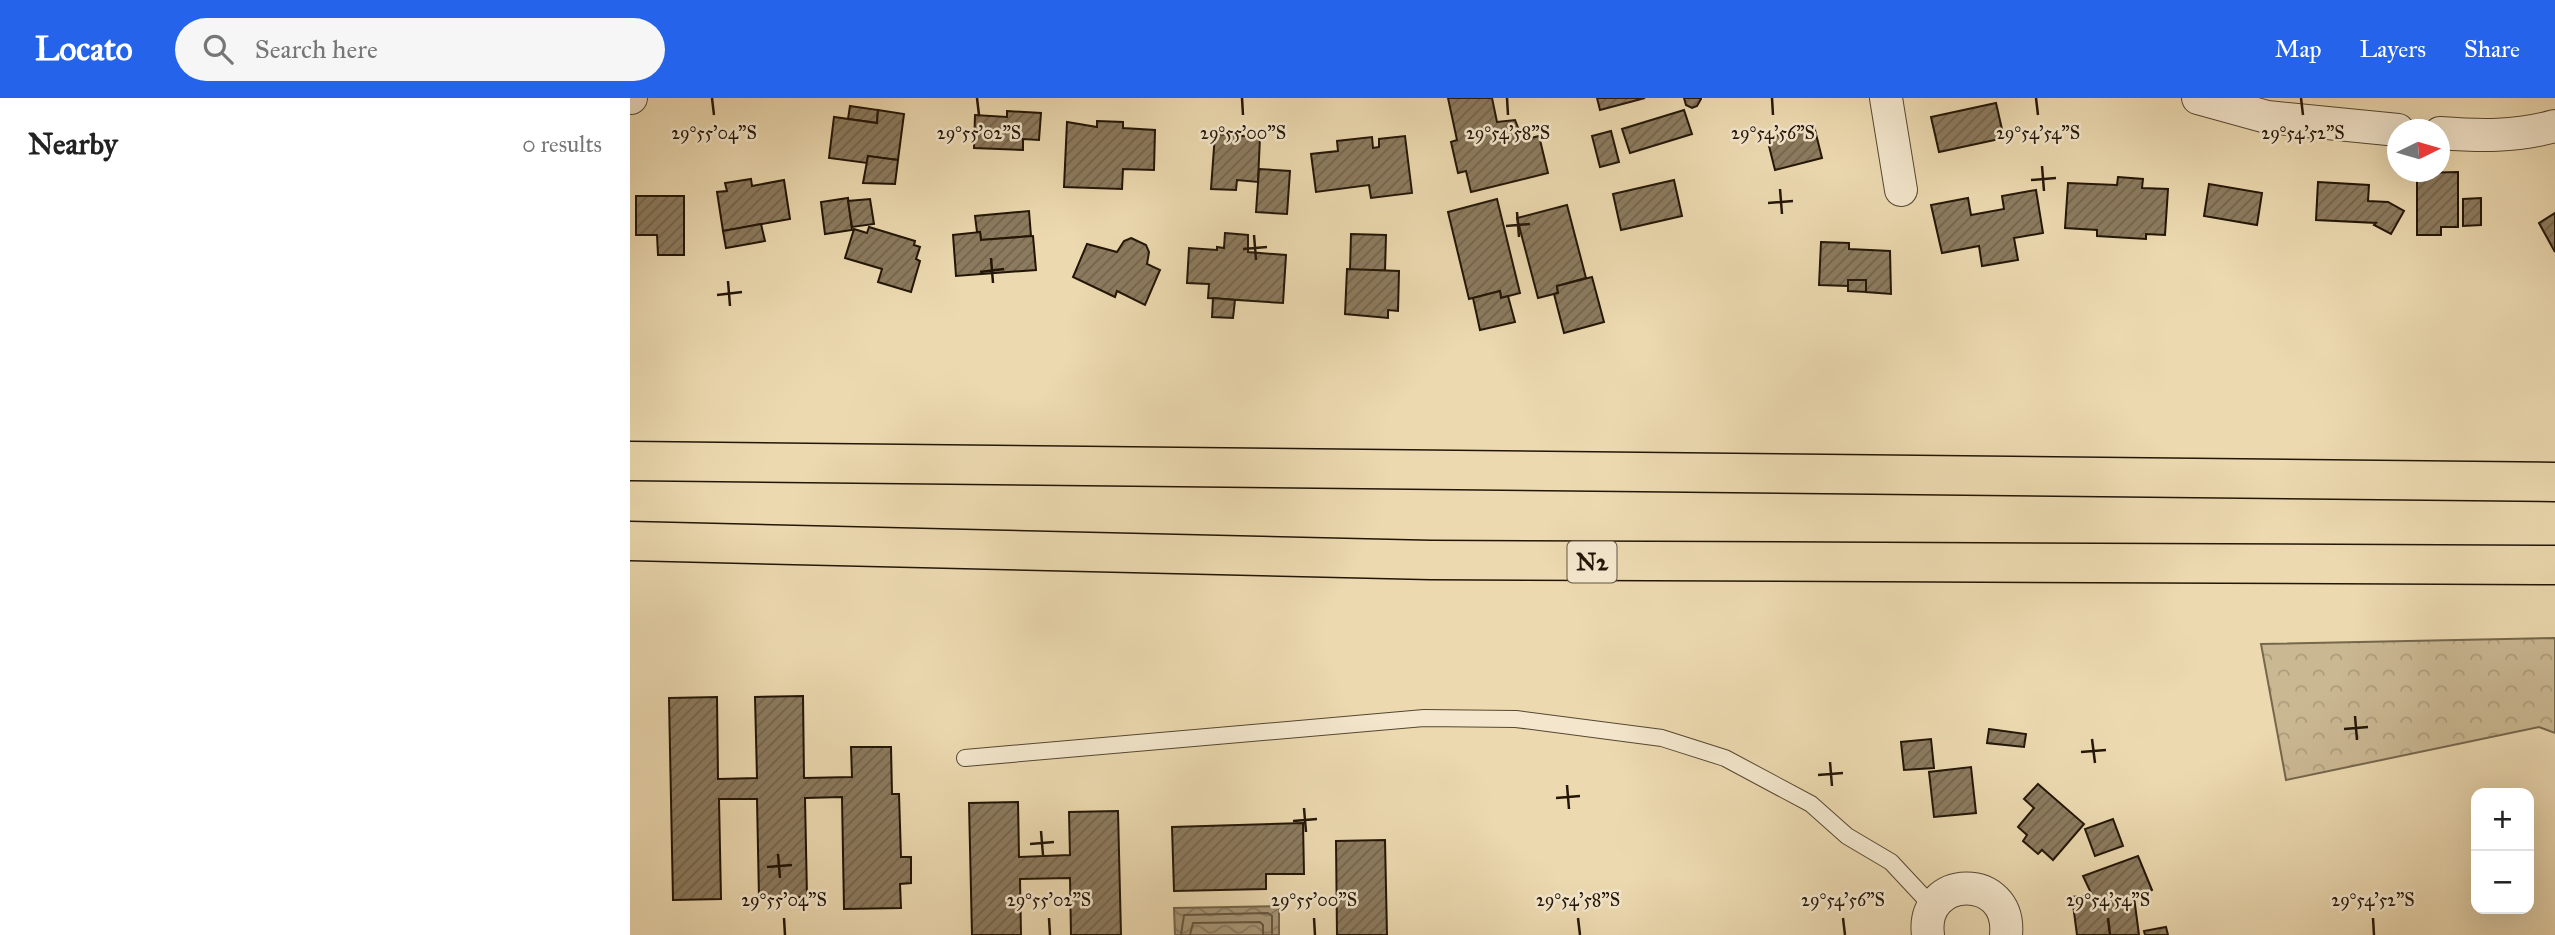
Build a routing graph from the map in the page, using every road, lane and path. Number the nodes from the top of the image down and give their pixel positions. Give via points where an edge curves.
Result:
1 (1886, 98) edge
2 (2198, 98) edge
3 (2555, 126) edge
4 (2387, 129) edge
5 (2450, 134) edge
6 (1901, 190) dead end
7 (630, 461) edge
8 (2555, 482) edge
9 (630, 541) edge
10 (2555, 565) edge
11 (965, 758) dead end
12 (1931, 921) edge
13 (2006, 935) edge

1 - 6 street
2 - 4 street via 2267,117
3 - 5 street via 2493,137
7 - 8 highway
9 - 10 highway, N2 via 1445,560
11 - 12 lane via 1424,718 1516,719 1662,738 1725,758 1811,804 1847,836 1891,862
12 - 13 street via 1940,898 1959,888 1980,890 2004,912

